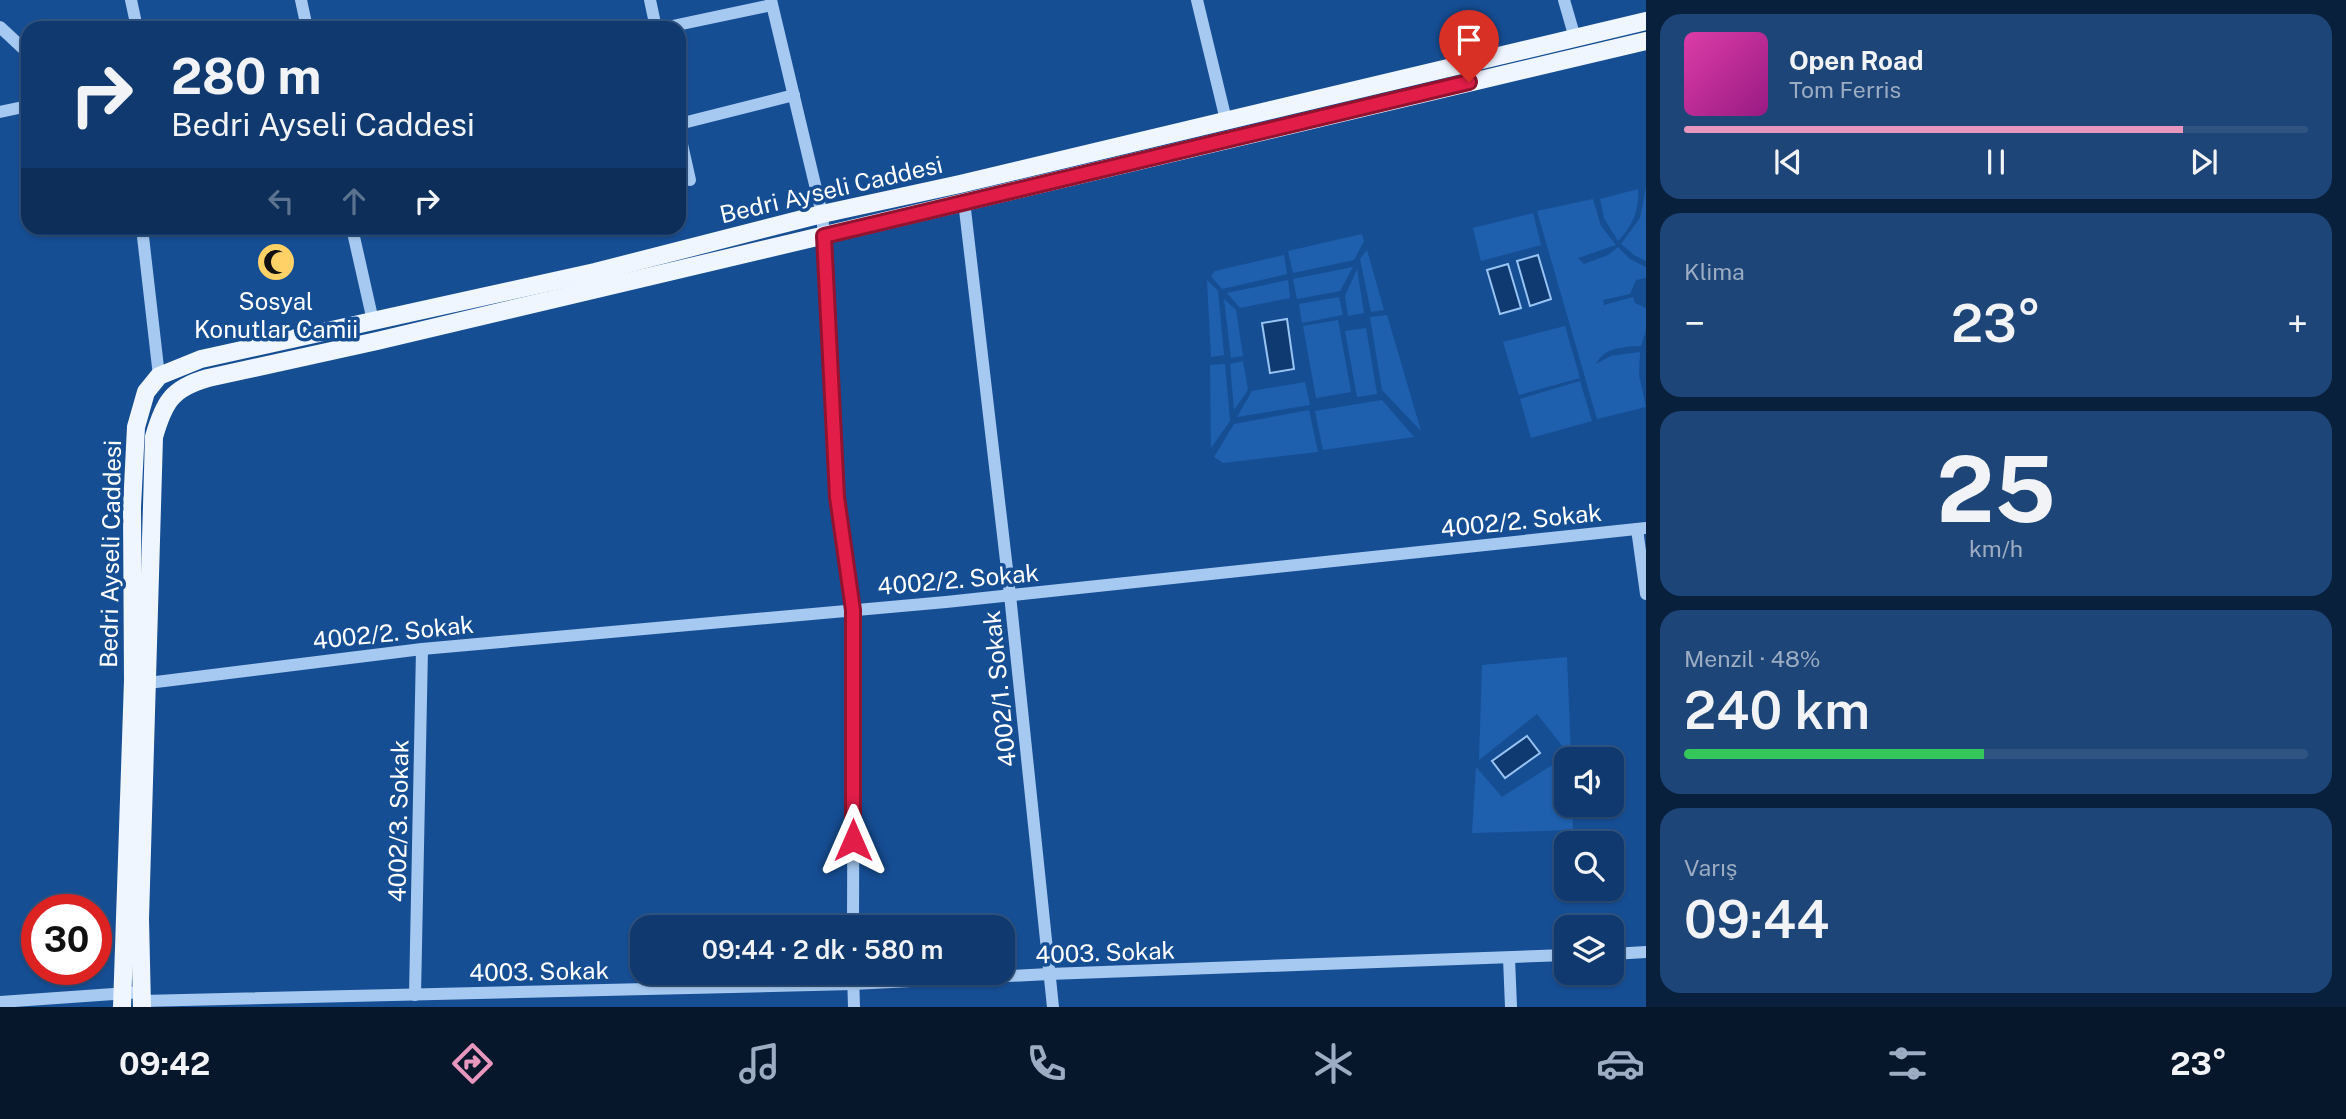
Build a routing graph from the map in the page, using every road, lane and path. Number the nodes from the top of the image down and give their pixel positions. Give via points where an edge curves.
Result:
1 (131, 0) edge
2 (301, 0) edge
3 (650, 0) edge
4 (1197, 0) edge
5 (1564, 0) edge
6 (772, 3) edge
7 (136, 21) edge
8 (306, 21) edge
9 (654, 21) edge
10 (1646, 21) edge
11 (686, 23) edge
12 (0, 27) edge
13 (1574, 38) junction
14 (1646, 41) edge
15 (21, 46) edge
16 (794, 96) junction
17 (21, 108) edge
18 (0, 112) edge
19 (1226, 120) junction
20 (686, 122) edge
21 (686, 162) edge
22 (690, 180) dead end
23 (964, 201) junction
24 (822, 214) junction
25 (143, 235) edge
26 (354, 235) edge
27 (824, 236) junction
28 (373, 321) junction
29 (159, 376) junction
30 (1641, 528) edge
31 (1646, 594) edge
32 (1010, 596) junction
33 (853, 610) junction
34 (422, 649) junction
35 (148, 683) junction
36 (853, 915) edge
37 (1646, 952) edge
38 (1624, 953) edge
39 (1554, 956) edge
40 (1509, 958) junction
41 (1049, 974) junction
42 (1015, 975) edge
43 (689, 985) edge
44 (853, 985) edge
45 (415, 995) junction
46 (122, 1000) edge
47 (142, 1000) edge
48 (0, 1002) edge
49 (854, 1007) edge
50 (1053, 1007) edge
51 (1511, 1007) edge

1 - 7 street
2 - 8 street
3 - 9 street
4 - 19 street
5 - 13 street
6 - 11 street
6 - 16 street
10 - 13 main road, Bedri Ayseli Caddesi
12 - 15 street
13 - 19 main road, Bedri Ayseli Caddesi
14 - 23 main road, Bedri Ayseli Caddesi
16 - 20 street
16 - 24 street
17 - 18 street
19 - 24 main road, Bedri Ayseli Caddesi
21 - 22 street
23 - 27 main road, Bedri Ayseli Caddesi
23 - 32 street, 4002/1. Sokak
24 - 27 street
24 - 28 main road, Bedri Ayseli Caddesi via 595,272
25 - 29 street
26 - 28 street
27 - 33 street via 837,497
27 - 35 main road, Bedri Ayseli Caddesi via 191,382 174,393 161,412 155,437
28 - 29 main road, Bedri Ayseli Caddesi via 201,359
29 - 46 main road, Bedri Ayseli Caddesi via 146,393 136,427
30 - 31 street
30 - 32 street, 4002/2. Sokak
32 - 33 street, 4002/2. Sokak
32 - 41 street, 4002/1. Sokak
33 - 34 street, 4002/2. Sokak
33 - 36 street
34 - 35 street, 4002/2. Sokak
34 - 45 street, 4002/3. Sokak
35 - 47 main road, Bedri Ayseli Caddesi via 140,919
37 - 38 street
39 - 40 street, 4003. Sokak
40 - 41 street, 4003. Sokak
40 - 51 street
41 - 42 street, 4003. Sokak
41 - 50 street, 4002/1. Sokak
43 - 45 street, 4003. Sokak
44 - 49 street
45 - 47 street, 4003. Sokak
46 - 47 street, 4003. Sokak
46 - 48 street, 4003. Sokak

